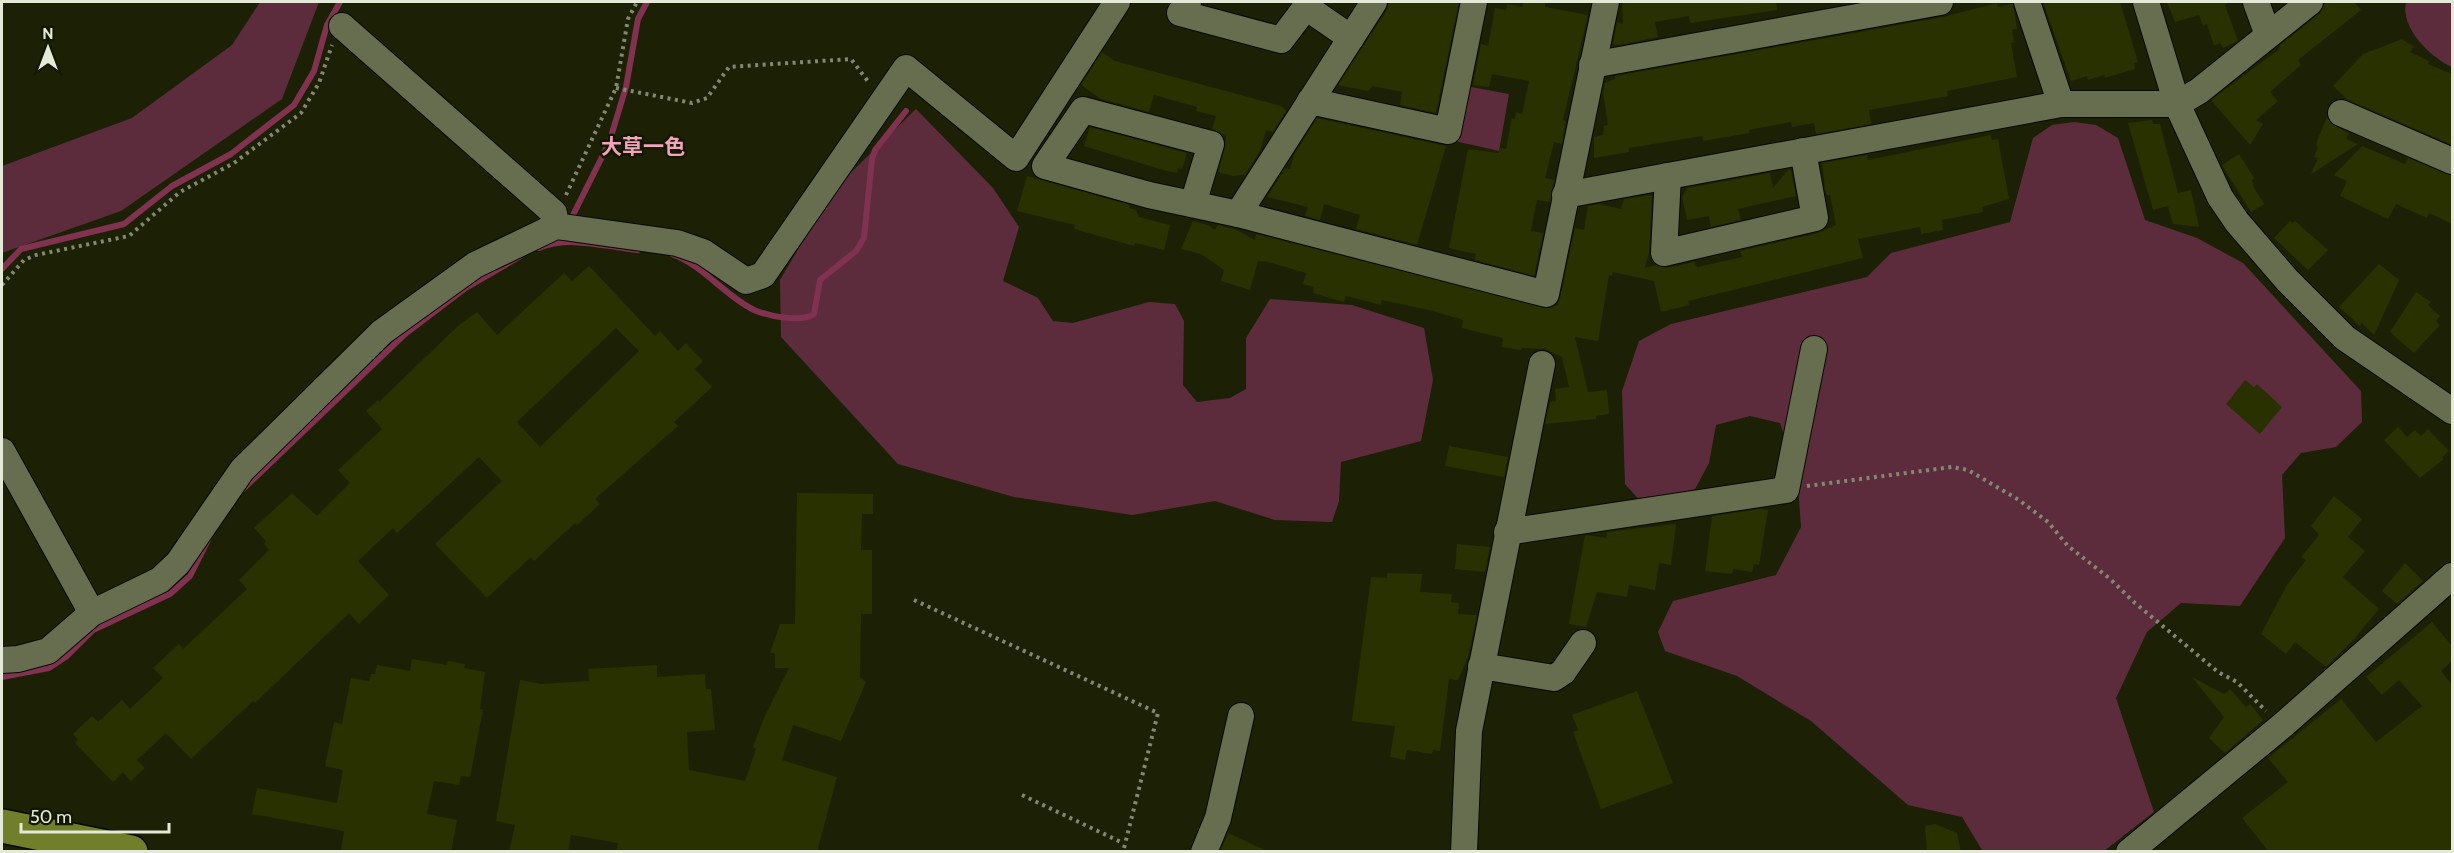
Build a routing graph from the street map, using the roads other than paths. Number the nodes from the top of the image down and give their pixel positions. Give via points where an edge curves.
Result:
1 (1117, 2) edge
2 (1188, 2) edge
3 (1374, 2) edge
4 (1474, 2) edge
5 (1606, 2) edge
6 (1940, 2) edge
7 (2027, 2) edge
8 (2146, 2) edge
9 (2256, 2) edge
10 (2310, 2) edge
11 (1308, 4) edge
12 (342, 26) road end
13 (2268, 35) junction
14 (1350, 38) junction
15 (1592, 65) junction
16 (1310, 101) junction
17 (2061, 104) junction
18 (2177, 104) junction
19 (2341, 113) dead end
20 (1803, 151) junction
21 (2452, 161) edge
22 (1668, 176) junction
23 (1565, 195) junction
24 (1193, 204) junction
25 (1238, 214) junction
26 (555, 219) junction
27 (1814, 349) dead end
28 (1542, 364) dead end
29 (2452, 411) edge
30 (2, 451) edge
31 (1507, 532) junction
32 (2452, 576) edge
33 (92, 613) junction
34 (1583, 643) dead end
35 (2, 660) edge
36 (1481, 666) junction
37 (1241, 716) dead end
38 (2, 826) edge
39 (131, 852) edge
40 (1204, 852) edge
41 (1464, 852) edge
42 (2129, 852) edge

1 - 26 street via 1016,158 906,68 763,275 746,281 703,252 677,243
2 - 11 street via 1180,13 1281,40
3 - 14 street
4 - 16 street via 1448,131
5 - 15 street
6 - 15 street
7 - 17 street
8 - 18 street
9 - 13 street
10 - 13 street
11 - 14 street
12 - 26 street
13 - 18 street
14 - 16 street
15 - 23 street
16 - 25 street
17 - 18 street
17 - 20 street
18 - 29 street via 2220,197 2261,251 2345,338
19 - 21 street
20 - 22 street
20 - 22 street via 1815,218 1664,253
22 - 23 street
23 - 25 street via 1546,294
24 - 24 street via 1211,144 1083,110 1045,166
24 - 25 street
26 - 33 street via 475,265 382,332 242,470 178,563 160,580
27 - 31 street via 1786,490
28 - 31 street
30 - 33 street
31 - 36 street
32 - 42 street via 2283,725
33 - 35 street via 48,651
34 - 36 street via 1563,672 1554,678
36 - 41 street via 1469,731
37 - 40 street via 1218,818
38 - 39 main road

